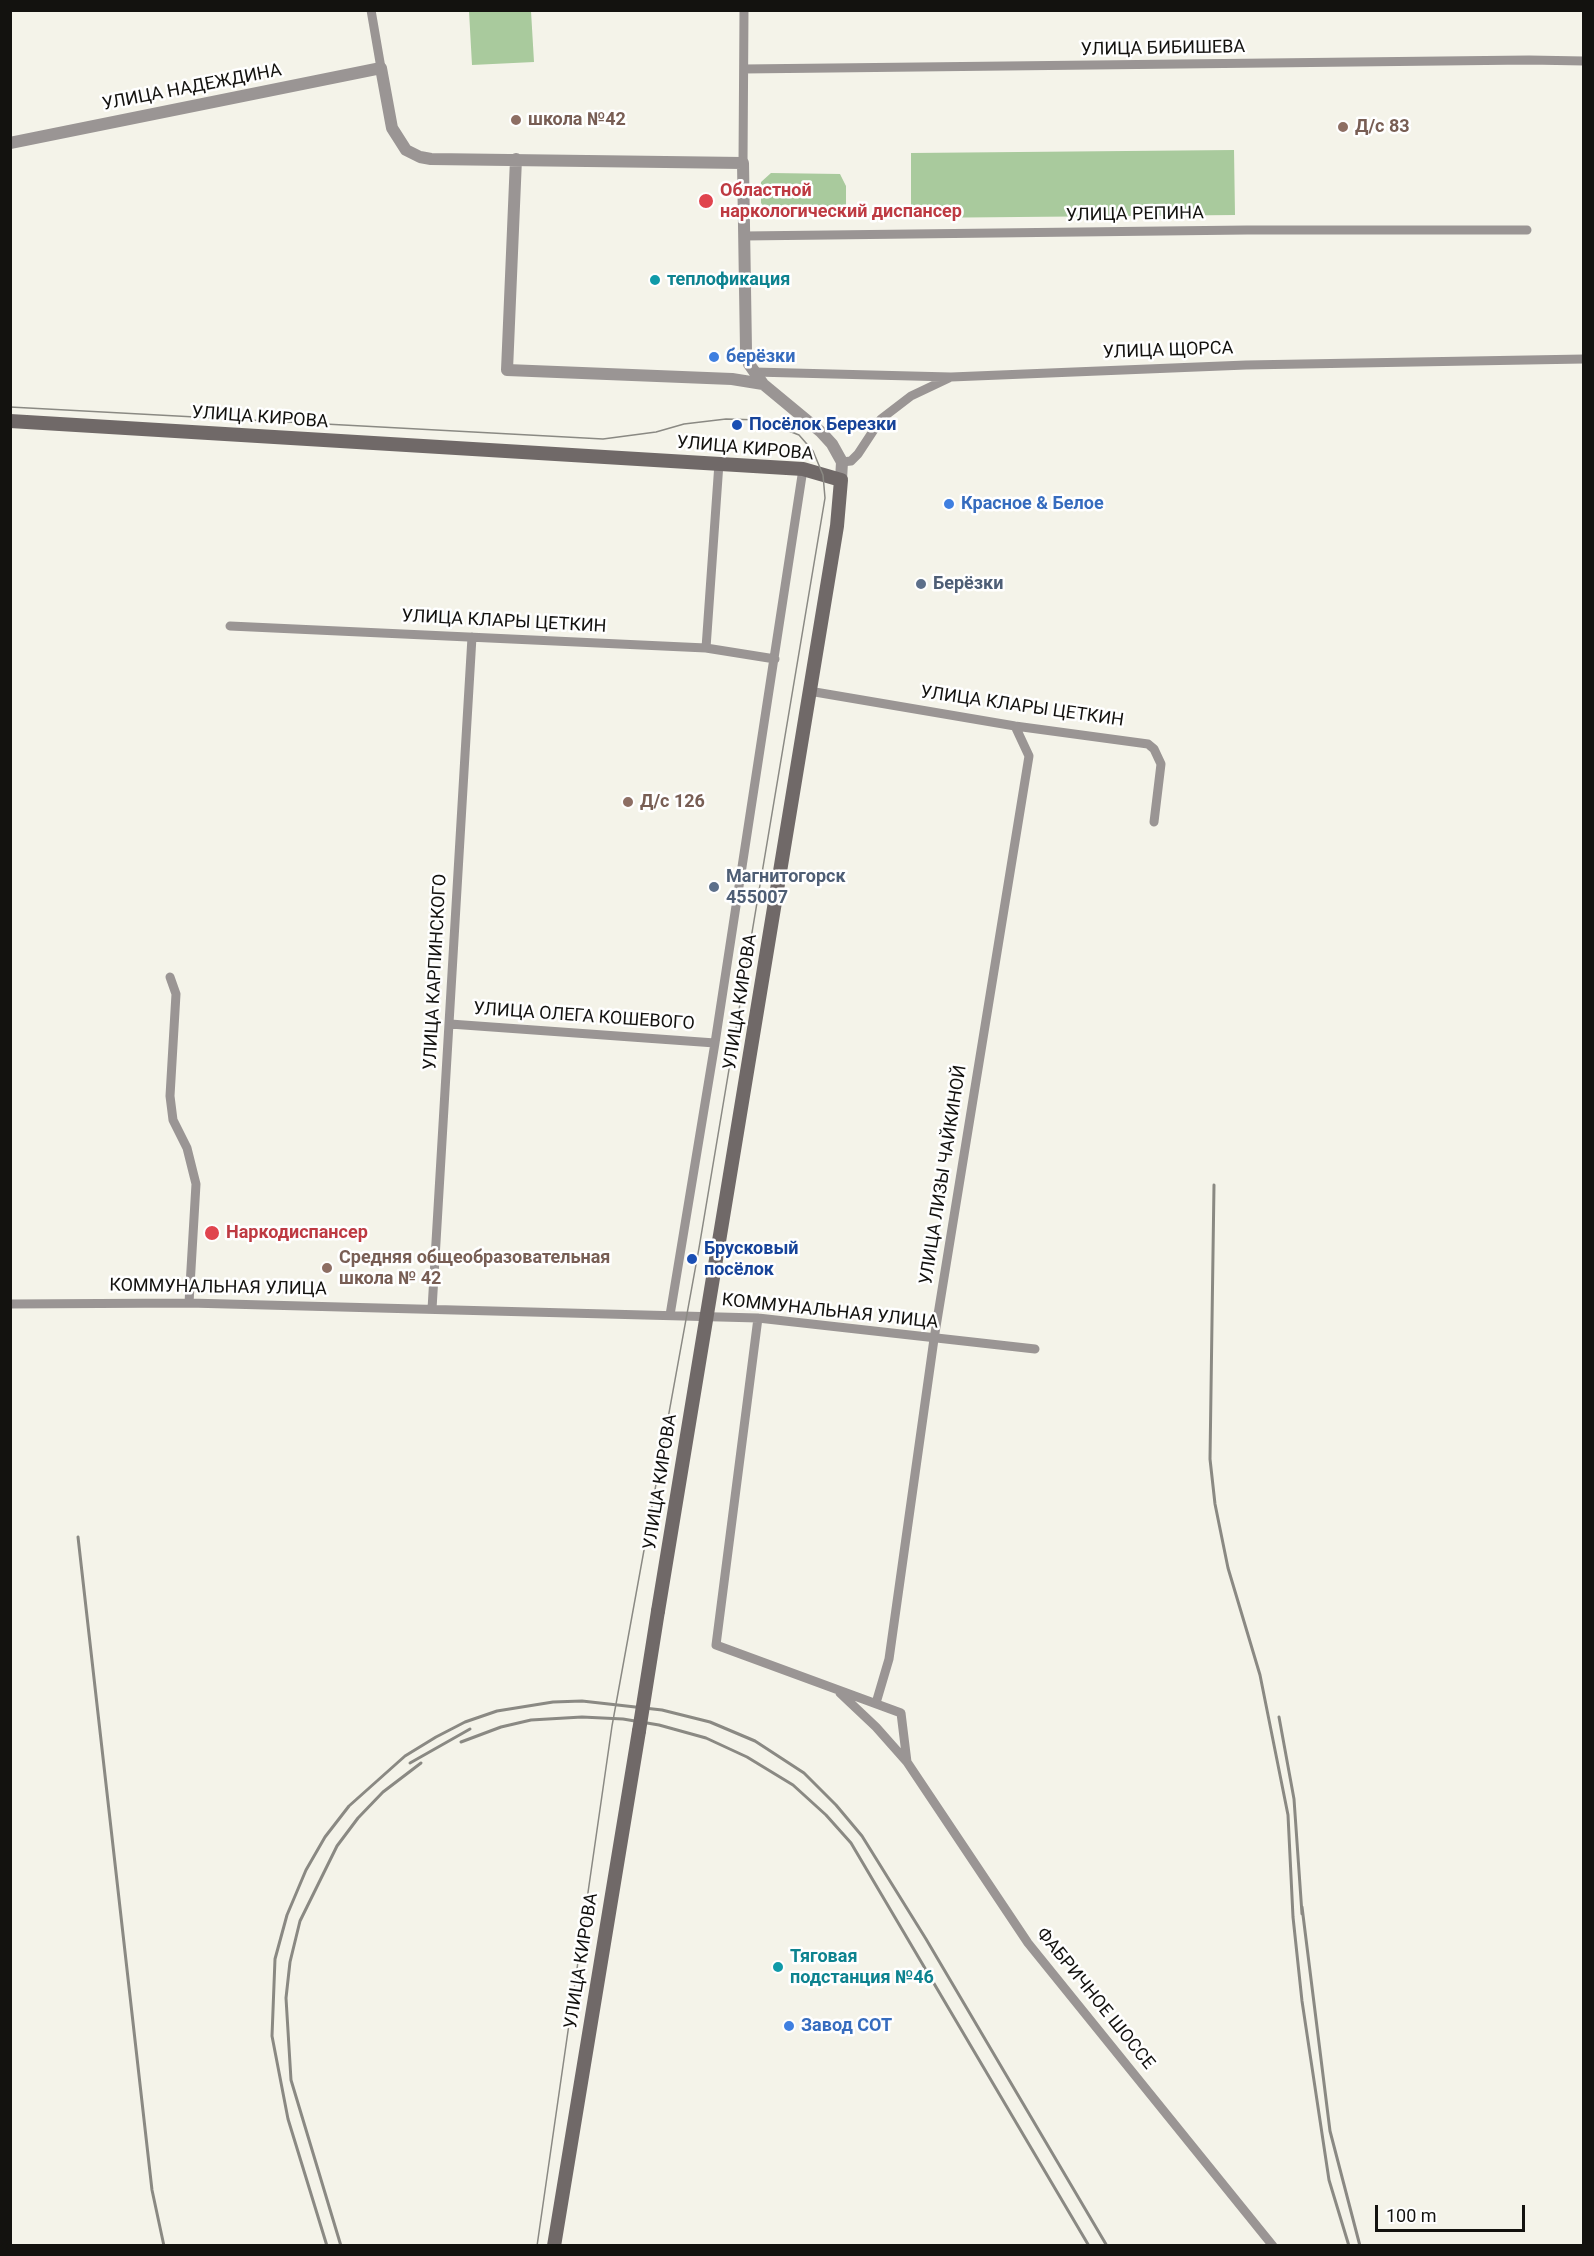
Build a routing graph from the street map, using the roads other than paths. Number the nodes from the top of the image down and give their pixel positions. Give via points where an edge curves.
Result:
1 (371, 10) edge
2 (744, 10) edge
3 (1584, 62) edge
4 (381, 68) junction
5 (744, 69) junction
6 (10, 143) edge
7 (516, 159) junction
8 (743, 163) junction
9 (1527, 230) dead end
10 (744, 236) junction
11 (1584, 359) edge
12 (754, 372) junction
13 (951, 377) junction
14 (763, 384) junction
15 (10, 421) edge
16 (842, 462) junction
17 (719, 463) junction
18 (803, 469) junction
19 (841, 480) junction
20 (230, 626) dead end
21 (472, 637) junction
22 (706, 648) junction
23 (775, 659) junction
24 (809, 691) junction
25 (1015, 726) junction
26 (1154, 822) dead end
27 (170, 977) dead end
28 (450, 1024) junction
29 (715, 1043) junction
30 (189, 1302) junction
31 (10, 1304) edge
32 (432, 1309) junction
33 (670, 1315) junction
34 (706, 1316) junction
35 (758, 1318) junction
36 (934, 1339) junction
37 (1035, 1349) dead end
38 (838, 1691) junction
39 (876, 1703) junction
40 (907, 1762) junction
41 (554, 2246) edge
42 (1273, 2246) edge

1 - 4 street
2 - 5 street
3 - 5 street, УЛИЦА БИБИШЕВА
4 - 6 street, УЛИЦА НАДЕЖДИНА
4 - 7 street via 392,128 406,150 431,159
5 - 8 street
7 - 8 street
7 - 14 street via 507,370 732,379
8 - 10 street
9 - 10 street, УЛИЦА РЕПИНА
10 - 12 street via 746,350
11 - 13 street, УЛИЦА ЩОРСА via 1246,365
12 - 13 street, УЛИЦА ЩОРСА
12 - 14 street
13 - 16 street via 911,396 881,419 851,461
14 - 16 street via 821,432
15 - 17 main road, УЛИЦА КИРОВА
16 - 19 street
17 - 18 main road, УЛИЦА КИРОВА
17 - 22 street
18 - 19 main road, УЛИЦА КИРОВА
18 - 23 street
19 - 24 main road, УЛИЦА КИРОВА
20 - 21 street, УЛИЦА КЛАРЫ ЦЕТКИН
21 - 22 street, УЛИЦА КЛАРЫ ЦЕТКИН
21 - 28 street, УЛИЦА КАРПИНСКОГО
22 - 23 street, УЛИЦА КЛАРЫ ЦЕТКИН
23 - 29 street
24 - 25 street, УЛИЦА КЛАРЫ ЦЕТКИН
24 - 34 main road, УЛИЦА КИРОВА
25 - 26 street, УЛИЦА КЛАРЫ ЦЕТКИН via 1148,744 1161,764
25 - 36 street, УЛИЦА ЛИЗЫ ЧАЙКИНОЙ via 1029,756
27 - 30 street via 176,994 170,1096 173,1120 187,1148 196,1185
28 - 29 street, УЛИЦА ОЛЕГА КОШЕВОГО
28 - 32 street, УЛИЦА КАРПИНСКОГО
29 - 33 street
30 - 31 street, КОММУНАЛЬНАЯ УЛИЦА
30 - 32 street, КОММУНАЛЬНАЯ УЛИЦА
32 - 33 street, КОММУНАЛЬНАЯ УЛИЦА
33 - 34 street, КОММУНАЛЬНАЯ УЛИЦА
34 - 35 street, КОММУНАЛЬНАЯ УЛИЦА
34 - 41 main road, УЛИЦА КИРОВА, bridge
35 - 36 street, КОММУНАЛЬНАЯ УЛИЦА
35 - 38 street via 716,1645
36 - 37 street, КОММУНАЛЬНАЯ УЛИЦА
36 - 39 street, УЛИЦА ЛИЗЫ ЧАЙКИНОЙ via 889,1659
38 - 39 street
38 - 40 street, ФАБРИЧНОЕ ШОССЕ
39 - 40 street, ФАБРИЧНОЕ ШОССЕ via 901,1713
40 - 42 street, ФАБРИЧНОЕ ШОССЕ via 1028,1943

